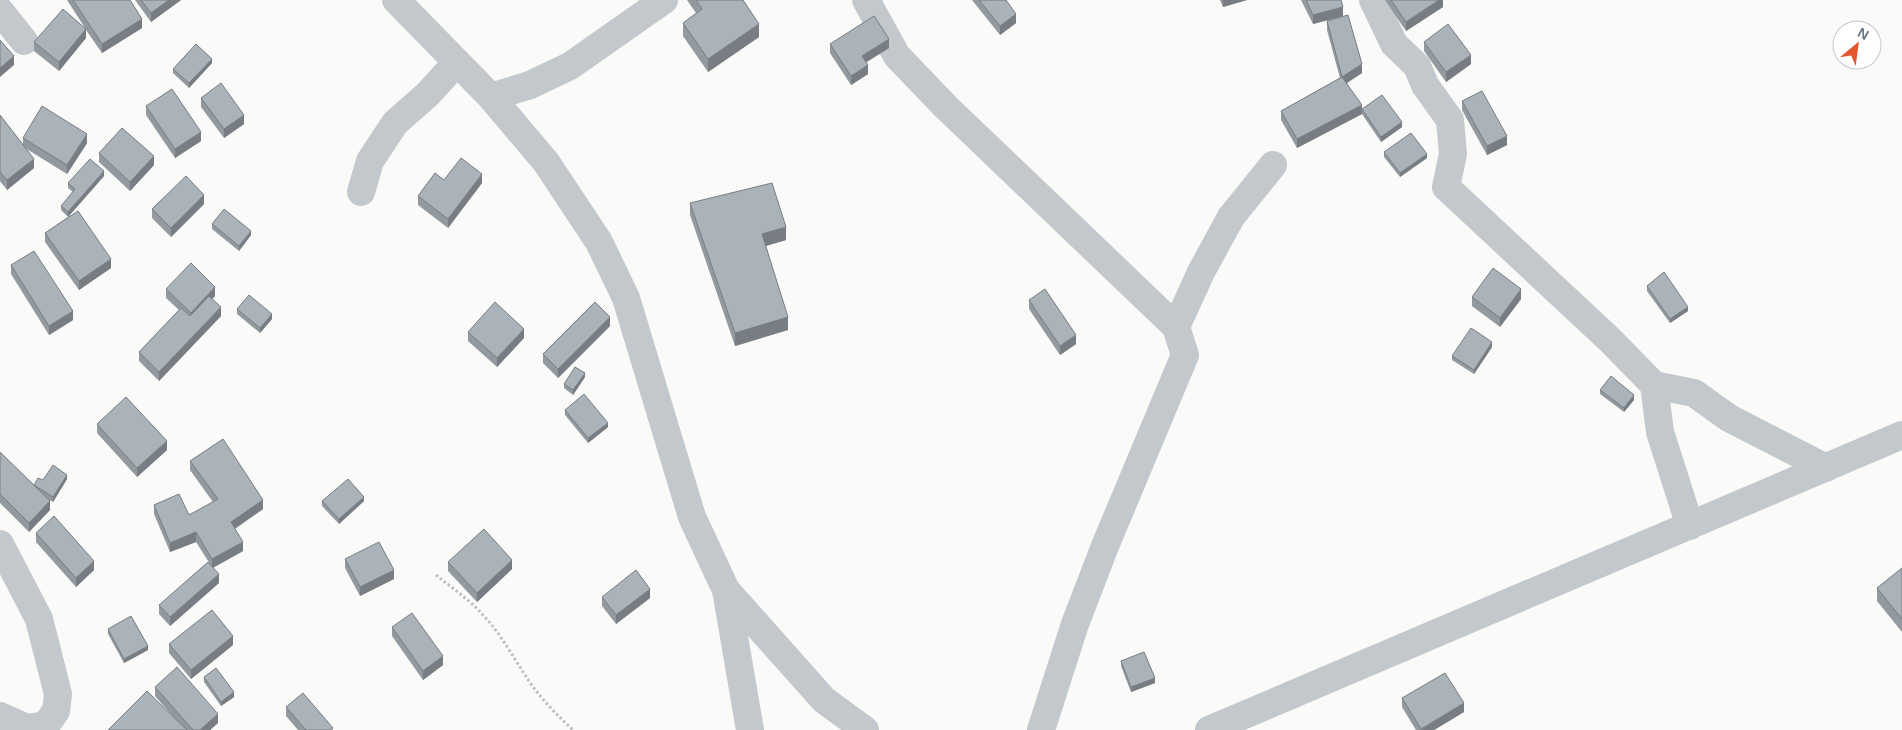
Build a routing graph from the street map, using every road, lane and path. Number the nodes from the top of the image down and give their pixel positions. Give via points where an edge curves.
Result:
1 (396, 0) edge
2 (664, 0) edge
3 (866, 0) edge
4 (1373, 0) edge
5 (0, 11) edge
6 (24, 42) dead end
7 (457, 62) junction
8 (490, 97) junction
9 (1273, 165) dead end
10 (361, 192) dead end
11 (1176, 327) junction
12 (1654, 385) junction
13 (1902, 435) edge
14 (1826, 468) junction
15 (1690, 526) junction
16 (0, 544) edge
17 (436, 576) dead end
18 (726, 590) junction
19 (0, 716) edge
20 (573, 730) edge
21 (750, 730) edge
22 (865, 730) edge
23 (1041, 730) edge
24 (1209, 730) edge

1 - 7 street
2 - 8 street via 570,66 530,85
3 - 11 street via 897,56
4 - 12 street via 1394,44 1417,66 1424,85 1450,120 1453,154 1446,188
5 - 6 street
7 - 8 street
7 - 10 street via 395,123 370,161
8 - 18 street via 546,162 599,242 626,298 692,517
9 - 11 street via 1231,218
11 - 23 street via 1185,355 1105,546
12 - 14 street via 1694,392 1729,418
12 - 15 street via 1660,432
13 - 14 street
14 - 15 street
15 - 24 street
16 - 19 street via 39,619 58,694 56,711 46,725 26,728
17 - 20 path via 484,615 530,682
18 - 21 street
18 - 22 street via 824,700

